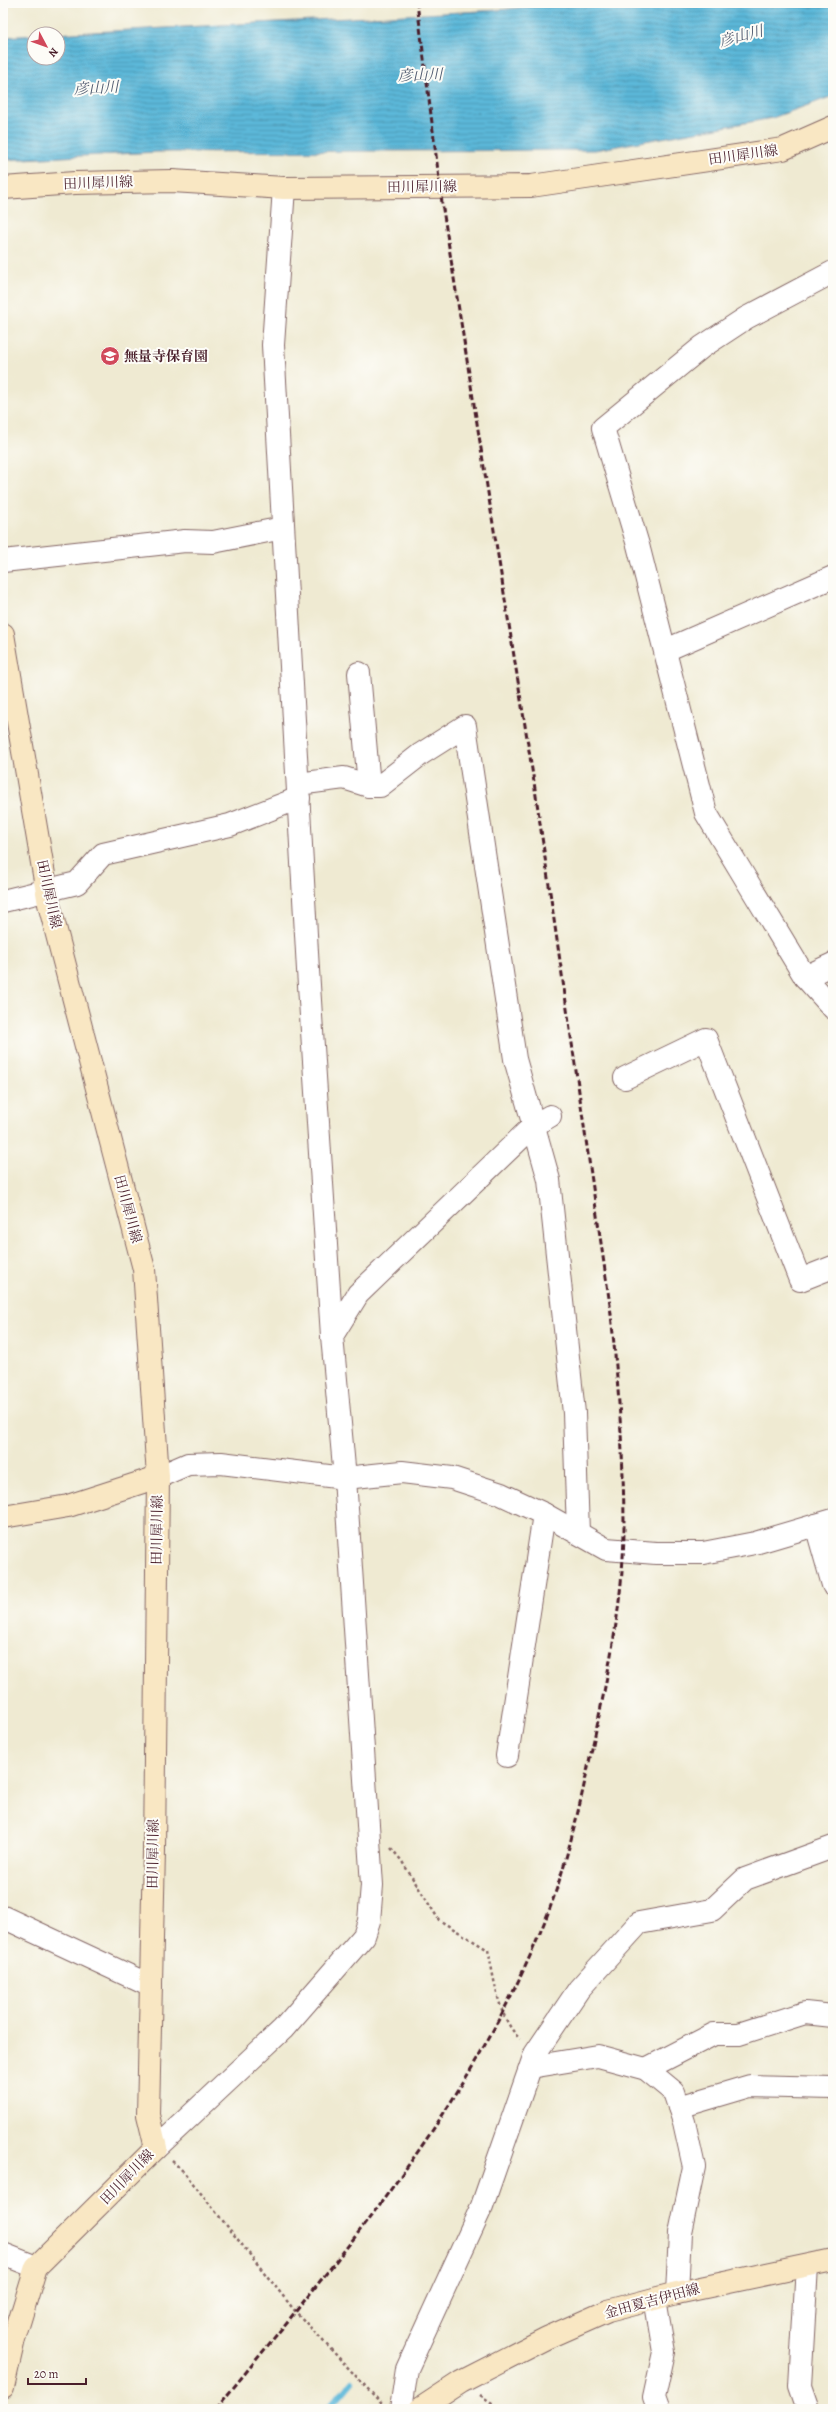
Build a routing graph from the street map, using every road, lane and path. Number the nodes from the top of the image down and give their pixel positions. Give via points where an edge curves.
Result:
1 (833, 127) edge
2 (3, 188) edge
3 (284, 188) junction
4 (833, 272) edge
5 (283, 528) junction
6 (3, 561) edge
7 (833, 576) edge
8 (3, 634) edge
9 (666, 650) junction
10 (359, 673) dead end
11 (369, 786) junction
12 (298, 791) junction
13 (47, 890) junction
14 (3, 901) edge
15 (833, 964) edge
16 (804, 977) junction
17 (833, 1008) edge
18 (626, 1078) dead end
19 (542, 1121) junction
20 (833, 1267) edge
21 (332, 1336) junction
22 (158, 1477) junction
23 (346, 1478) junction
24 (544, 1514) junction
25 (3, 1517) edge
26 (824, 1522) edge
27 (578, 1533) junction
28 (833, 1585) edge
29 (507, 1756) dead end
30 (368, 1828) junction
31 (833, 1847) edge
32 (3, 1917) edge
33 (151, 1986) junction
34 (833, 2016) edge
35 (533, 2061) junction
36 (646, 2070) junction
37 (833, 2088) edge
38 (679, 2107) junction
39 (156, 2148) junction
40 (3, 2254) edge
41 (833, 2260) edge
42 (807, 2266) junction
43 (36, 2267) junction
44 (677, 2293) junction
45 (655, 2299) junction
46 (3, 2387) edge
47 (387, 2409) edge
48 (401, 2409) edge
49 (420, 2409) edge
50 (658, 2409) edge
51 (808, 2409) edge

1 - 3 main road, 田川犀川線 via 783,149 531,186
2 - 3 main road, 田川犀川線 via 75,183 172,181
3 - 5 street via 273,346
4 - 9 street via 746,318 702,347 603,428
5 - 6 street via 213,542 185,541
5 - 12 street
7 - 9 street
8 - 13 main road, 田川犀川線
9 - 16 street via 706,813
10 - 11 street
11 - 12 street via 344,778
11 - 19 street via 380,786 421,754 465,726 515,1059
12 - 13 street via 230,825 103,854 77,883
12 - 21 street
13 - 14 street
13 - 22 main road, 田川犀川線 via 144,1269
15 - 16 street
16 - 17 street
18 - 20 street via 706,1039 800,1280
19 - 21 street via 358,1294
19 - 27 street via 574,1413
21 - 23 street
22 - 23 street via 188,1464 221,1463
22 - 25 main road via 68,1506
22 - 33 main road, 田川犀川線
23 - 24 street via 402,1472 452,1478 500,1494
23 - 30 street
24 - 27 street
24 - 29 street
26 - 27 street via 755,1543 703,1553 606,1549
26 - 28 street
30 - 35 path via 385,1841 401,1860 439,1920 488,1950 502,2012
30 - 39 street via 372,1885 369,1921 364,1936 283,2029
31 - 35 street via 745,1878 712,1910 639,1923 579,1989
32 - 33 street
33 - 39 main road, 田川犀川線 via 148,2115
34 - 36 street via 805,2013 739,2034 714,2034
35 - 36 street via 598,2056
35 - 48 street via 482,2206 407,2369
36 - 38 street via 674,2092
37 - 38 street via 750,2086
38 - 44 street via 694,2167 680,2233
39 - 43 main road, 田川犀川線
39 - 47 path via 184,2171 295,2312
40 - 43 street
41 - 42 main road, 金田夏吉伊田線
42 - 44 main road, 金田夏吉伊田線
42 - 51 street via 800,2386
43 - 46 main road, 田川犀川線 via 14,2339
44 - 45 main road, 金田夏吉伊田線
45 - 49 main road, 金田夏吉伊田線 via 608,2311 547,2338 461,2382
45 - 50 street via 664,2352 654,2398

